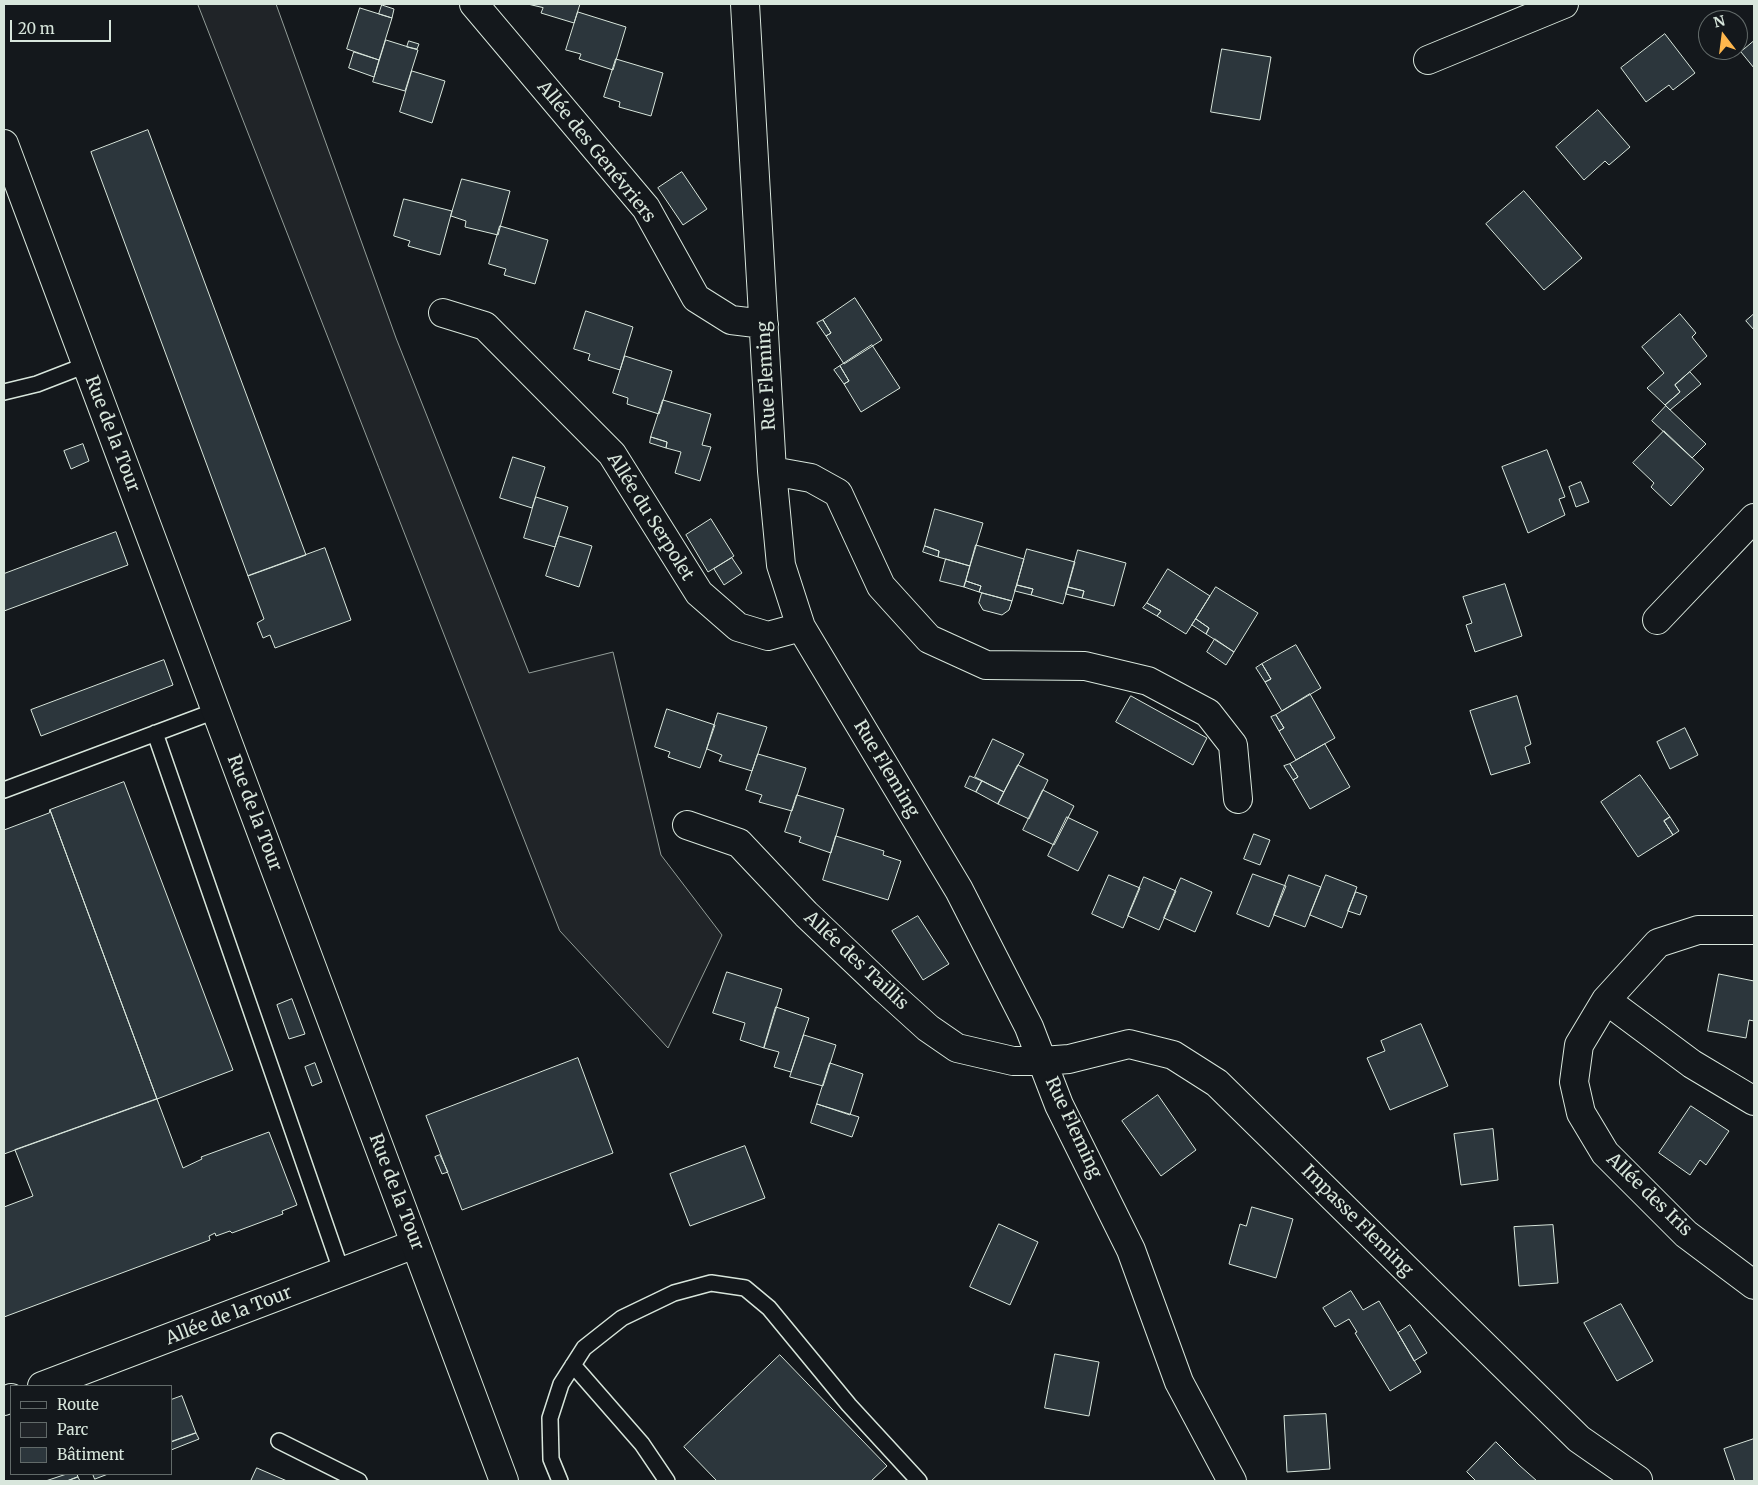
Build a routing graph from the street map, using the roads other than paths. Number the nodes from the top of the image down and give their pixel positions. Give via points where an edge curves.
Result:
1 (474, 4) edge
2 (745, 4) edge
3 (1564, 4) edge
4 (1428, 60) dead end
5 (4, 144) edge
6 (443, 313) dead end
7 (764, 324) junction
8 (86, 365) junction
9 (4, 392) edge
10 (772, 471) junction
11 (1754, 518) edge
12 (1657, 620) dead end
13 (801, 627) junction
14 (216, 711) junction
15 (155, 733) junction
16 (4, 790) edge
17 (1238, 798) dead end
18 (687, 825) dead end
19 (1754, 930) edge
20 (1606, 1000) junction
21 (1043, 1061) junction
22 (1754, 1101) edge
23 (415, 1244) junction
24 (342, 1273) junction
25 (1754, 1286) edge
26 (573, 1365) junction
27 (45, 1385) edge
28 (279, 1441) dead end
29 (1638, 1480) dead end
30 (358, 1481) edge
31 (504, 1481) edge
32 (560, 1481) edge
33 (667, 1481) edge
34 (919, 1481) edge
35 (1232, 1481) edge

1 - 7 street, Allée des Genévriers via 646,208 696,298 731,320
2 - 7 street, Rue Fleming
3 - 4 street
5 - 8 street, Rue de la Tour
6 - 13 street, Allée du Serpolet via 484,326 612,454 698,593 738,627 768,636
7 - 10 street, Rue Fleming
8 - 9 lane via 37,384
8 - 14 street, Rue de la Tour
10 - 13 street, Rue Fleming via 781,565
10 - 17 street via 811,478 838,493 881,586 929,639 986,665 1085,666 1148,681 1208,713 1232,746
11 - 12 street
13 - 21 street, Rue Fleming via 959,890 1029,1026
14 - 15 lane
14 - 23 street, Rue de la Tour
15 - 16 lane
15 - 24 lane
18 - 21 street, Allée des Taillis via 739,843 806,914 886,990 928,1028 957,1048 1013,1061
19 - 20 street, Allée des Iris via 1698,930 1658,943
20 - 22 street via 1692,1064
20 - 25 street, Allée des Iris via 1579,1045 1574,1082 1582,1113 1604,1153 1686,1234
21 - 29 street, Impasse Fleming via 1069,1059 1129,1044 1173,1055 1217,1083 1578,1439
21 - 35 street, Rue Fleming via 1059,1105 1131,1250 1179,1382
23 - 24 street, Allée de la Tour
23 - 31 street, Rue de la Tour
24 - 27 street, Allée de la Tour
26 - 32 lane via 561,1384 550,1418 551,1459
26 - 33 lane via 642,1444
26 - 34 lane via 584,1348 622,1318 674,1293 711,1283 745,1288 769,1308 849,1405
28 - 30 lane

